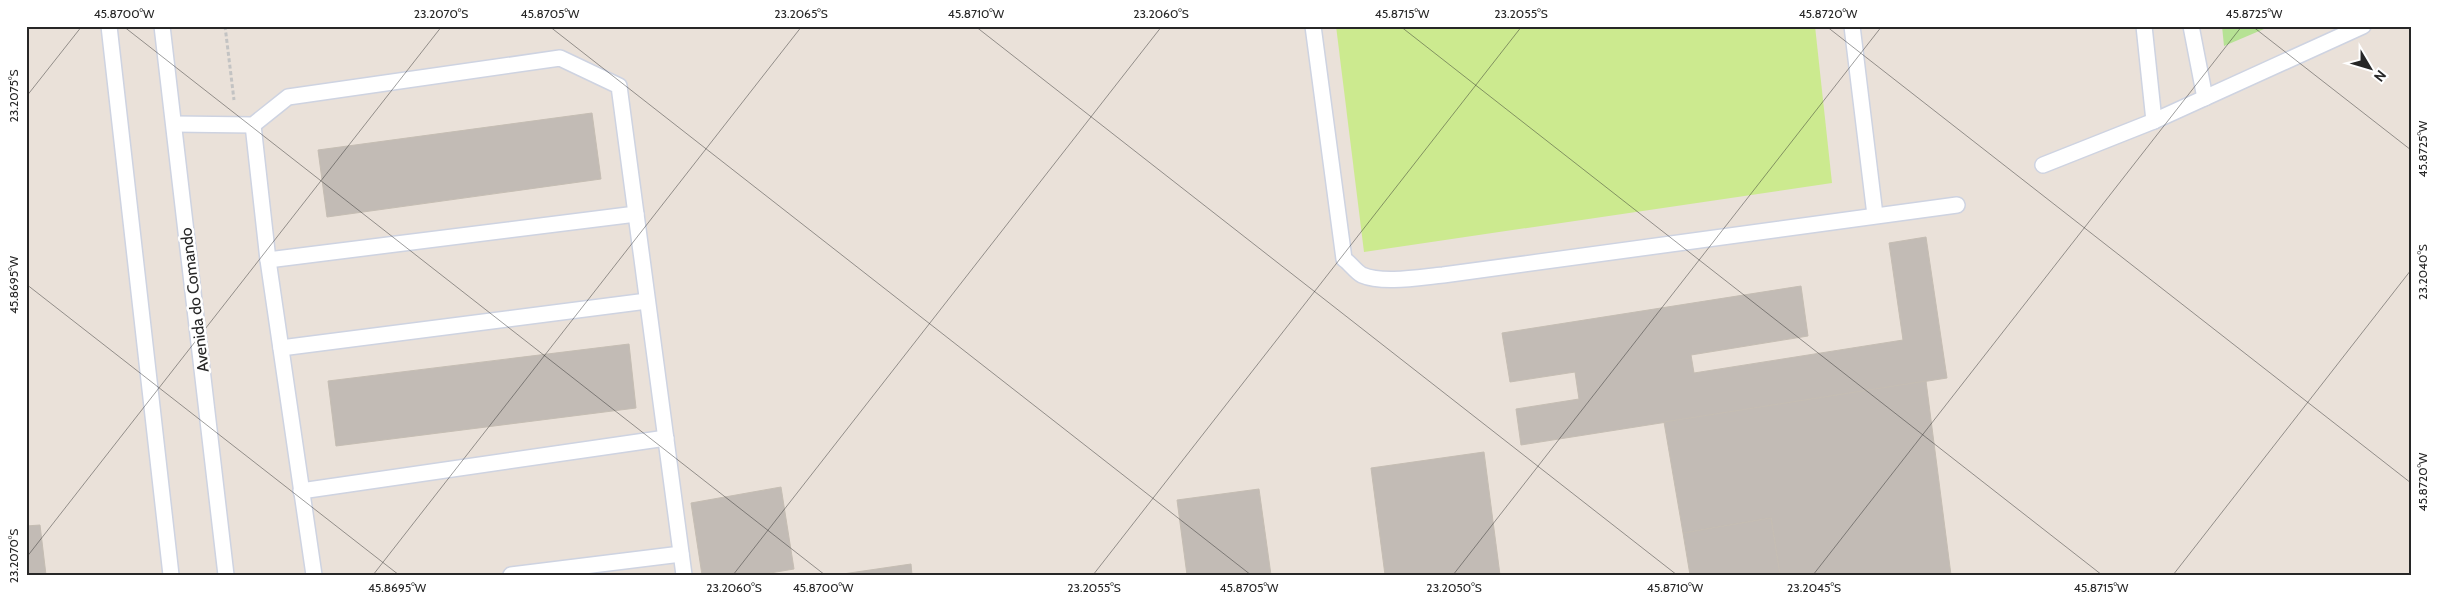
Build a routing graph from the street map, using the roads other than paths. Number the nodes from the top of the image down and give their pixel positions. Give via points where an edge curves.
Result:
1 (109, 26) edge
2 (162, 26) edge
3 (1312, 26) edge
4 (1852, 26) edge
5 (2144, 26) edge
6 (2191, 26) edge
7 (2364, 26) edge
8 (2205, 98) junction
9 (2154, 121) junction
10 (174, 124) junction
11 (253, 125) junction
12 (2043, 165) dead end
13 (1958, 205) dead end
14 (636, 214) junction
15 (1875, 215) junction
16 (268, 260) junction
17 (648, 301) junction
18 (280, 348) junction
19 (666, 438) junction
20 (301, 491) junction
21 (681, 554) junction
22 (171, 575) edge
23 (226, 575) edge
24 (314, 575) edge
25 (510, 575) edge
26 (684, 575) edge

1 - 22 lane
2 - 10 lane, Avenida do Comando
3 - 15 lane via 1344,259 1362,275 1404,279 1443,275
4 - 15 lane
5 - 9 lane
6 - 8 lane
7 - 8 lane
8 - 9 lane
9 - 12 lane
10 - 11 lane
10 - 23 lane, Avenida do Comando
11 - 14 lane via 288,97 560,58 619,86
11 - 16 lane
13 - 15 lane
14 - 16 lane
14 - 17 lane
16 - 18 lane
17 - 18 lane
17 - 19 lane
18 - 20 lane
19 - 20 lane
19 - 21 lane
20 - 24 lane
21 - 25 lane
21 - 26 lane

